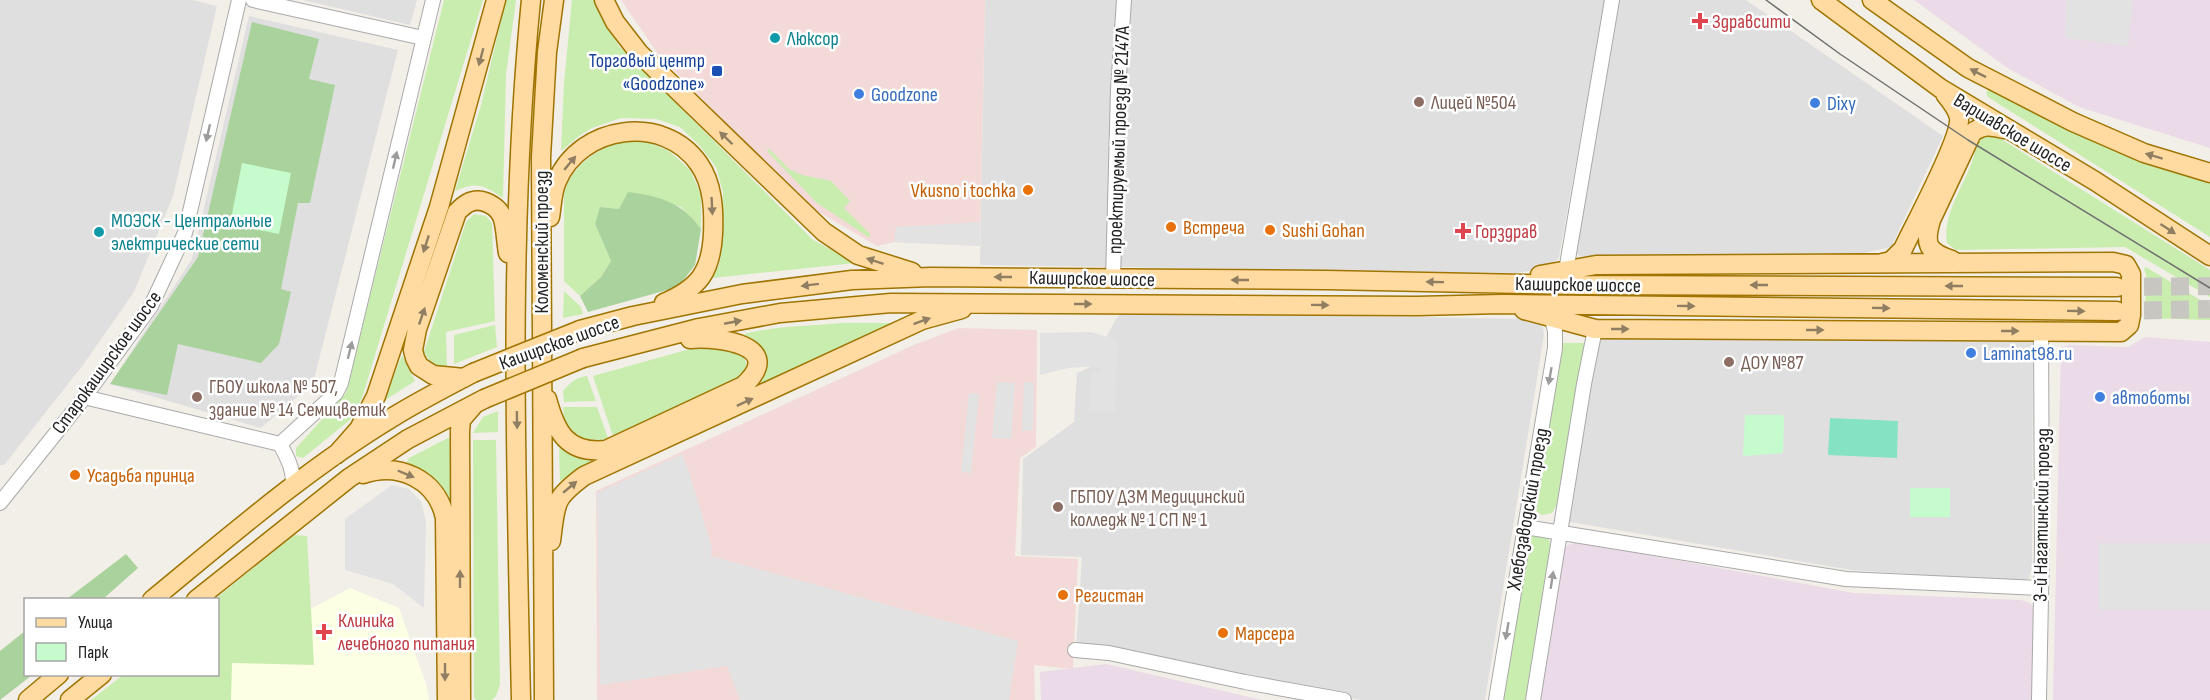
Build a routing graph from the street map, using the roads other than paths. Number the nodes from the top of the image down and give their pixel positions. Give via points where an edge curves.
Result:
1 (239, 0) edge
2 (253, 0) edge
3 (433, 0) edge
4 (496, 0) edge
5 (531, 0) edge
6 (554, 0) edge
7 (562, 0) edge
8 (604, 0) edge
9 (1124, 0) edge
10 (1612, 0) edge
11 (1821, 0) edge
12 (1872, 0) edge
13 (423, 38) junction
14 (548, 52) junction
15 (1940, 88) junction
16 (2008, 130) junction
17 (2210, 173) edge
18 (2210, 256) edge
19 (1959, 262) junction
20 (1874, 265) junction
21 (1566, 271) junction
22 (931, 277) junction
23 (541, 278) junction
24 (1113, 280) junction
25 (1494, 283) junction
26 (2118, 287) tunnel mouth
27 (515, 299) junction
28 (982, 303) junction
29 (1502, 304) junction
30 (2117, 311) tunnel mouth
31 (633, 316) junction
32 (1552, 319) junction
33 (1595, 329) junction
34 (2041, 331) junction
35 (635, 344) junction
36 (469, 375) junction
37 (541, 376) junction
38 (84, 397) junction
39 (480, 401) junction
40 (280, 444) junction
41 (337, 454) junction
42 (350, 478) junction
43 (293, 486) junction
44 (0, 503) edge
45 (1525, 526) junction
46 (1560, 531) junction
47 (2041, 588) junction
48 (154, 598) edge
49 (199, 598) edge
50 (542, 623) junction
51 (1075, 650) dead end
52 (520, 652) junction
53 (58, 676) edge
54 (101, 676) edge
55 (28, 700) edge
56 (70, 700) edge
57 (447, 700) edge
58 (461, 700) edge
59 (509, 700) edge
60 (521, 700) edge
61 (544, 700) edge
62 (1344, 700) edge
63 (1496, 700) edge
64 (1533, 700) edge
65 (2039, 700) edge

1 -> 38 street, Старокаширское шоссе via 185,233 151,306
2 - 13 street
3 - 13 street
4 -> 41 main road via 439,207 376,396 359,429
5 - 27 main road, Коломенский проезд
6 - 14 main road, Коломенский проезд
7 - 14 main road
22 -> 8 main road via 858,255 824,232 639,53
9 - 24 street, проектируемый проезд № 2147А
10 - 21 street
11 - 15 main road, Варшавское шоссе
17 -> 12 main road, Варшавское шоссе via 2144,153 2062,117 1968,68
40 -> 13 street via 336,393 341,383
14 - 23 main road, Коломенский проезд via 541,157
15 - 16 main road, Варшавское шоссе
15 - 20 main road via 1959,118 1955,140 1903,249 1891,261
16 -> 18 main road, Варшавское шоссе
16 - 19 main road via 1988,125 1972,133 1931,220 1929,247 1936,255
19 - 20 main road
19 - 34 main road via 2113,262 2126,266 2131,274 2131,315 2129,325 2121,332
20 - 21 main road via 1596,265
21 - 25 main road
24 -> 22 main road, Каширское шоссе
22 -> 31 main road, Каширское шоссе via 852,280 742,294
23 -> 31 main road via 553,197 567,163 603,136 623,131 653,132 673,140 700,165 712,194 712,254 709,266 693,287
23 - 37 main road, Коломенский проезд
25 -> 24 main road, Каширское шоссе
26 -> 25 main road, Каширское шоссе
36 -> 27 main road via 434,375 420,366 413,350 457,212 467,203 487,203 498,209 503,219
27 -> 52 main road, Коломенский проезд
28 -> 29 main road, Каширское шоссе
35 -> 28 main road, Каширское шоссе via 780,313 891,303
50 -> 28 main road via 555,509 564,490 584,476 922,320
29 -> 30 main road, Каширское шоссе
29 - 32 main road
31 - 36 main road, Каширское шоссе, bridge via 580,330
32 - 33 main road
32 -> 45 street, Хлебозаводский проезд via 1555,348
33 -> 34 main road
33 - 46 street, Хлебозаводский проезд
34 - 47 street, 3-й Нагатинский проезд
35 - 37 main road via 704,337 729,340 755,353 756,371 743,386 606,450 594,451 575,447 565,439 553,422
35 - 39 main road, Каширское шоссе, bridge via 583,358
36 - 41 main road, Каширское шоссе via 393,416
37 - 50 main road, Коломенский проезд
38 - 40 street
38 - 44 street, Старокаширское шоссе
39 - 42 main road, Каширское шоссе via 408,439
58 -> 39 main road via 460,431 464,415
40 - 43 street via 291,464
41 - 43 main road, Каширское шоссе
42 - 49 main road, Каширское шоссе
42 -> 57 main road via 372,471 396,470 419,480 440,502 445,518
43 - 48 main road, Каширское шоссе
45 - 46 street
45 -> 63 street, Хлебозаводский проезд
46 - 47 street via 1846,579
64 -> 46 street, Хлебозаводский проезд
47 - 65 street, 3-й Нагатинский проезд
50 - 61 main road, Коломенский проезд
51 - 62 street via 1109,653
52 - 59 main road
52 - 60 main road, Коломенский проезд
53 - 55 main road
54 - 56 main road

